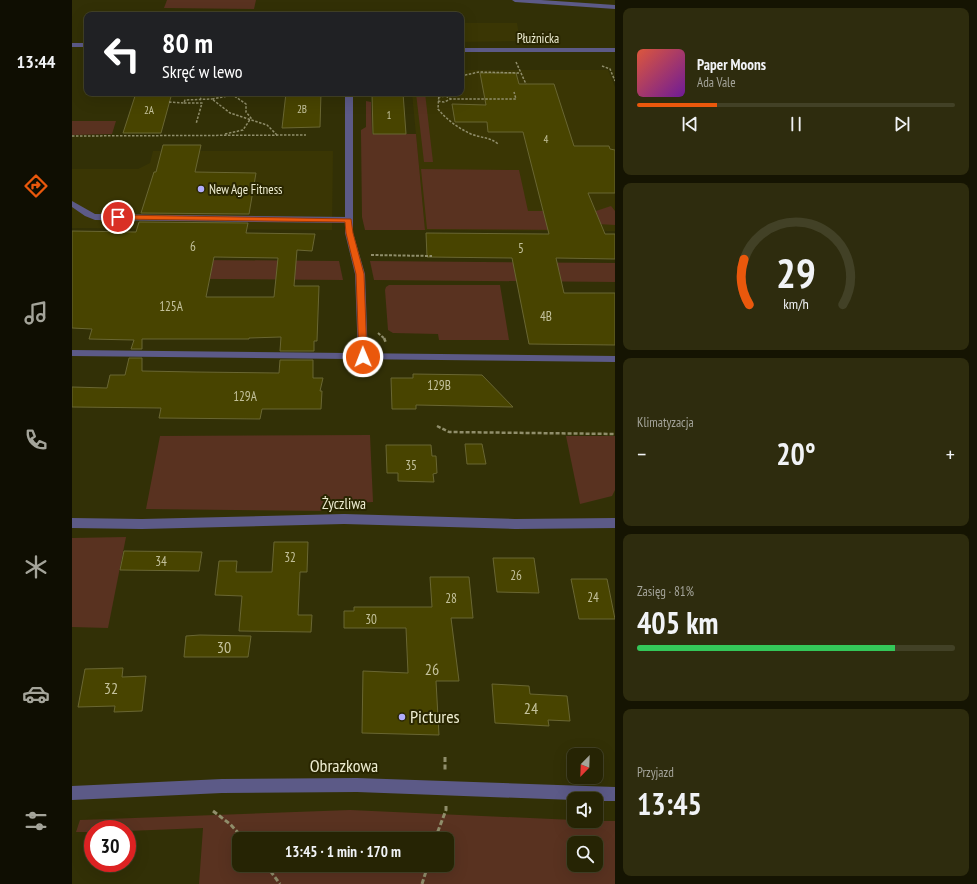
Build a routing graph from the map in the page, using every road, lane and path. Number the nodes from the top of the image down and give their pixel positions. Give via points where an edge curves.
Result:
1 (515, 0) edge
2 (615, 7) edge
3 (72, 45) edge
4 (84, 45) edge
5 (464, 50) edge
6 (615, 50) edge
7 (516, 58) dead end
8 (602, 66) dead end
9 (519, 73) junction
10 (464, 75) edge
11 (615, 81) edge
12 (526, 84) dead end
13 (514, 92) dead end
14 (202, 96) edge
15 (228, 96) edge
16 (234, 96) edge
17 (349, 96) edge
18 (438, 97) joint
19 (212, 99) junction
20 (451, 99) junction
21 (200, 100) junction
22 (438, 101) junction
23 (169, 102) dead end
24 (184, 102) junction
25 (250, 120) junction
26 (196, 124) dead end
27 (306, 135) dead end
28 (72, 136) edge
29 (220, 136) junction
30 (278, 136) junction
31 (498, 144) dead end
32 (72, 204) edge
33 (349, 220) junction
34 (365, 255) dead end
35 (432, 256) dead end
36 (72, 353) edge
37 (363, 357) junction
38 (615, 359) edge
39 (437, 426) dead end
40 (615, 434) edge
41 (72, 523) edge
42 (615, 523) edge
43 (72, 792) edge
44 (615, 794) edge
45 (446, 810) dead end
46 (213, 811) dead end
47 (237, 832) edge
48 (438, 832) edge
49 (271, 872) edge
50 (426, 872) edge
51 (280, 884) edge
52 (422, 884) edge

1 - 2 street
3 - 4 street
5 - 6 street, Płużnicka
7 - 9 path
8 - 11 path via 610,69
9 - 10 path via 479,72
9 - 12 path via 525,78
13 - 20 path via 516,99
14 - 21 path
15 - 19 path
16 - 25 path via 246,104
17 - 33 street
18 - 20 path
18 - 22 path
19 - 21 path
19 - 25 path via 230,113
20 - 22 path
21 - 24 path
22 - 31 path via 438,109 448,122 472,134 492,139
23 - 24 path
24 - 26 path via 202,103
25 - 29 path via 243,130
25 - 30 path via 267,125
27 - 30 path
28 - 29 path
29 - 30 path
32 - 33 street via 86,215 94,217
33 - 37 street via 349,233 360,274
34 - 35 path
36 - 37 street
37 - 38 street
39 - 40 path via 449,432
41 - 42 street, Życzliwa via 142,524 344,519 515,524
43 - 44 street, Obrazkowa via 357,784
45 - 48 path
46 - 47 path
49 - 51 path
50 - 52 path

